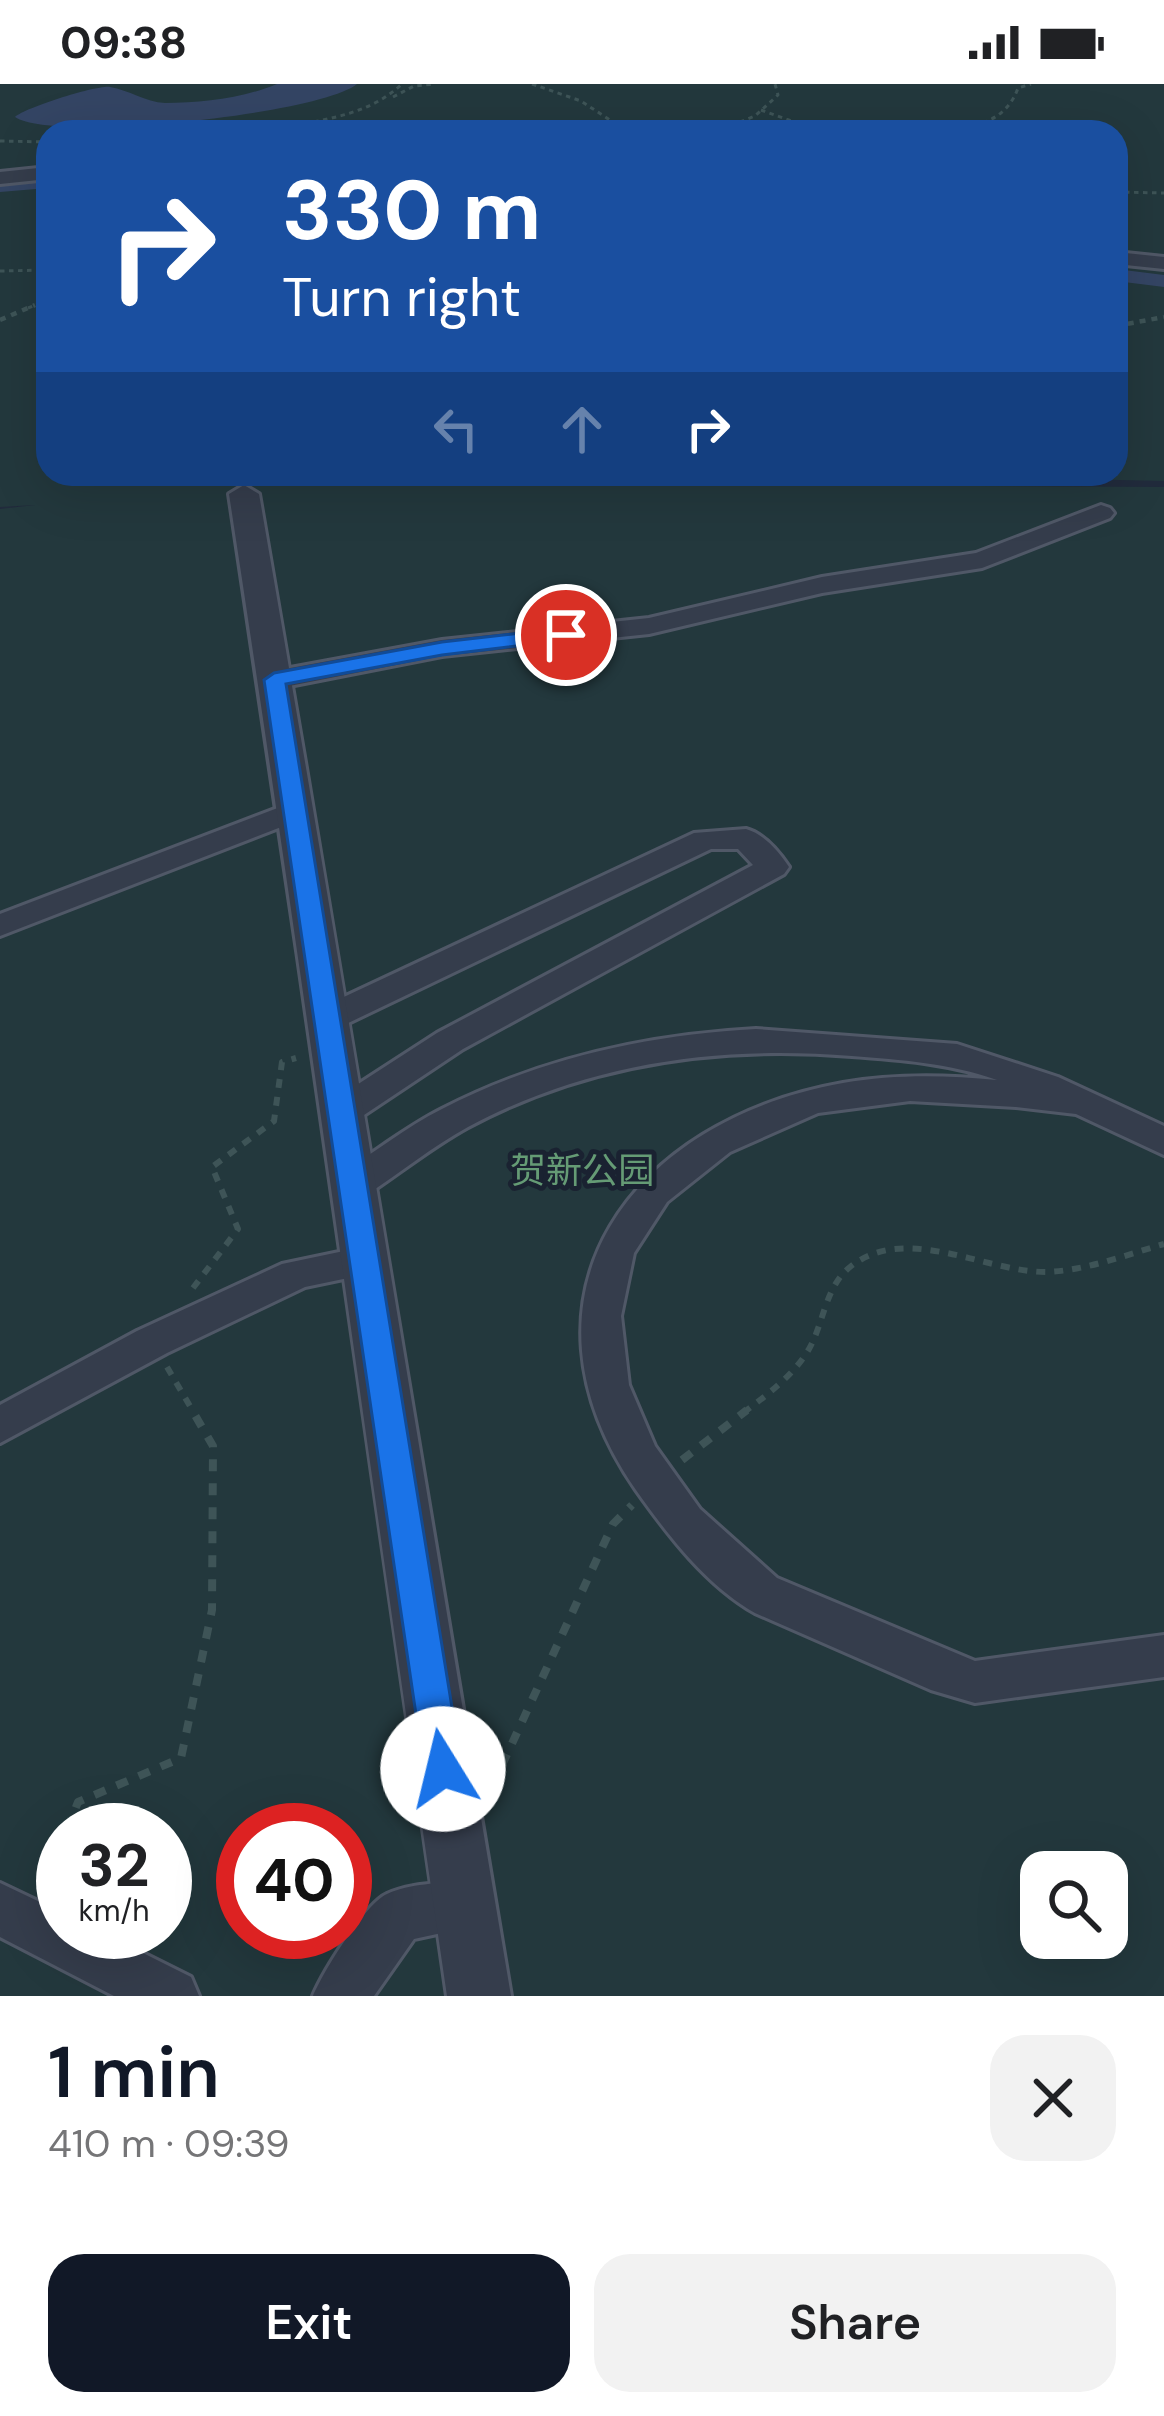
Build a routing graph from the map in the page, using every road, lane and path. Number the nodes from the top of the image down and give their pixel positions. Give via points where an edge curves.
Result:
1 (402, 84) edge
2 (435, 84) edge
3 (532, 84) edge
4 (776, 84) edge
5 (1031, 84) edge
6 (391, 98) junction
7 (761, 110) junction
8 (301, 120) edge
9 (609, 120) edge
10 (740, 120) edge
11 (788, 120) edge
12 (996, 120) edge
13 (0, 141) edge
14 (11, 142) junction
15 (36, 142) edge
16 (0, 150) edge
17 (36, 174) edge
18 (0, 178) edge
19 (1128, 192) edge
20 (1164, 193) edge
21 (1128, 259) edge
22 (1164, 263) edge
23 (36, 270) edge
24 (0, 271) edge
25 (36, 306) edge
26 (1164, 317) edge
27 (0, 320) edge
28 (1128, 324) edge
29 (244, 494) dead end
30 (1101, 513) dead end
31 (274, 680) junction
32 (296, 810) junction
33 (0, 926) edge
34 (332, 1033) junction
35 (1086, 1103) junction
36 (344, 1110) junction
37 (1164, 1142) edge
38 (354, 1184) junction
39 (1164, 1244) edge
40 (363, 1262) junction
41 (152, 1342) junction
42 (0, 1426) edge
43 (652, 1484) junction
44 (1164, 1656) edge
45 (487, 1798) dead end
46 (78, 1803) edge
47 (36, 1881) edge
48 (464, 1906) junction
49 (14, 1916) edge
50 (171, 1996) edge
51 (341, 1996) edge
52 (479, 1996) edge

1 - 6 path
2 - 6 path
3 - 9 path
4 - 7 path via 778,94
5 - 12 path via 1018,88
6 - 8 path
7 - 10 path
7 - 11 path
13 - 14 path
14 - 15 path
14 - 16 path
17 - 18 street
19 - 20 path
21 - 22 street
23 - 24 path
25 - 27 path
26 - 28 path
29 - 31 street
30 - 31 street via 982,560 822,585 649,626 442,648
31 - 32 street
32 - 33 street
32 - 34 street
34 - 36 street
34 - 36 street via 705,840 746,839 773,867 450,1041
34 - 41 path via 282,1062 274,1121 212,1167 238,1229
35 - 37 street
35 - 38 street via 966,1057 801,1038 709,1041 546,1077 453,1119
35 - 43 street via 962,1090 852,1094 750,1126 654,1191 623,1232 598,1295 600,1363 614,1413
36 - 38 street
38 - 40 street
39 - 43 path via 1031,1272 944,1251 862,1260 838,1281 801,1362
40 - 41 street via 296,1274
40 - 48 street
41 - 42 street
41 - 46 path via 213,1446 212,1610 181,1758
43 - 44 street via 753,1588 972,1682
43 - 45 path via 613,1524
47 - 49 path
48 - 51 street via 399,1916
48 - 52 street
49 - 50 street

